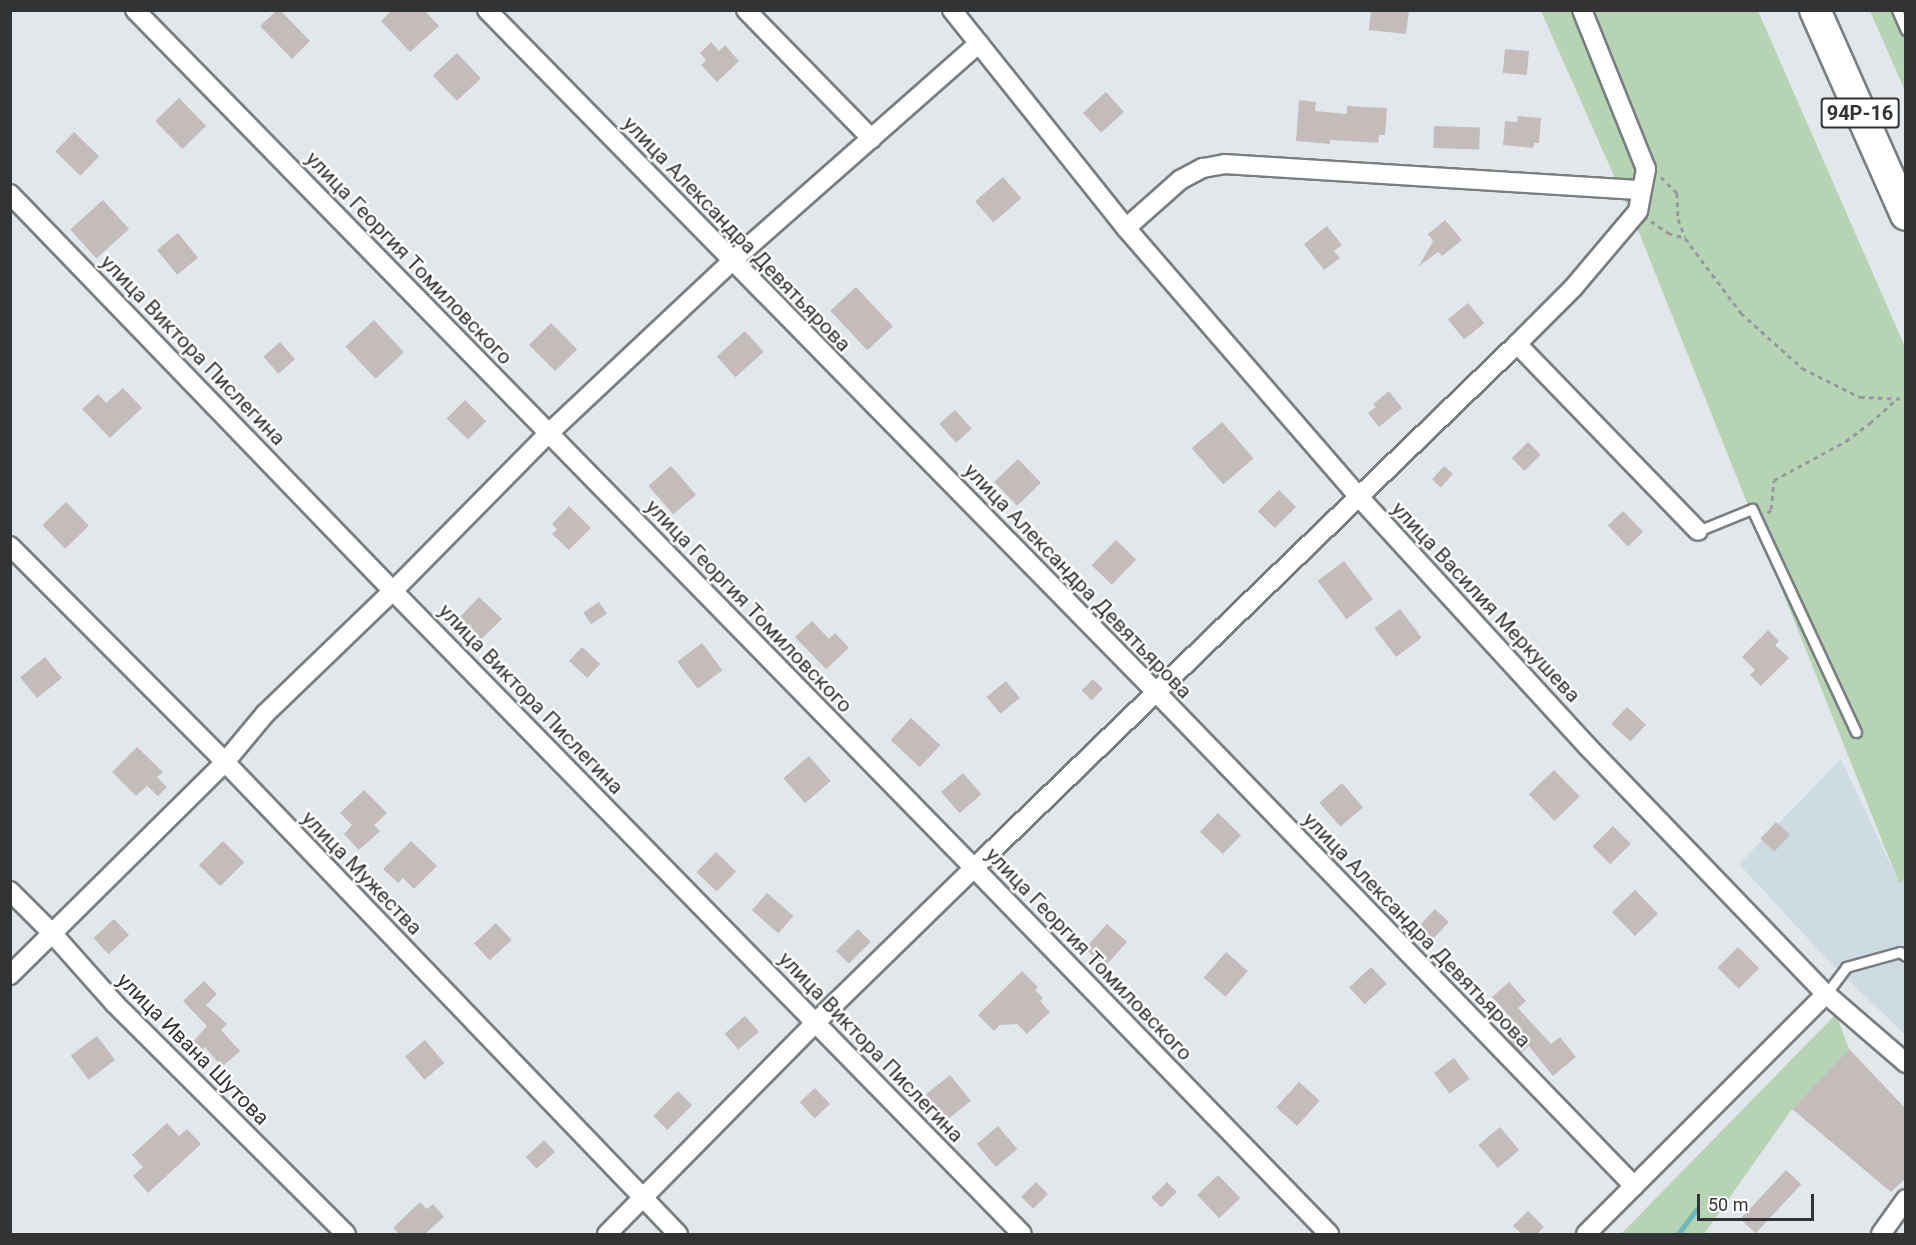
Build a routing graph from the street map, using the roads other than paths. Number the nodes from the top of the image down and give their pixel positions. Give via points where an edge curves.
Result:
1 (135, 10) edge
2 (487, 10) edge
3 (746, 10) edge
4 (952, 10) edge
5 (1582, 10) edge
6 (1815, 10) edge
7 (1897, 10) edge
8 (1905, 30) edge
9 (979, 43) junction
10 (872, 139) junction
11 (1641, 190) junction
12 (10, 194) edge
13 (1905, 215) edge
14 (1126, 228) junction
15 (732, 261) junction
16 (1517, 344) junction
17 (549, 433) junction
18 (1359, 497) junction
19 (1698, 531) joint
20 (10, 546) edge
21 (393, 591) junction
22 (1155, 692) junction
23 (1856, 732) dead end
24 (225, 762) junction
25 (975, 867) junction
26 (10, 891) edge
27 (52, 933) junction
28 (1905, 956) edge
29 (10, 975) edge
30 (1826, 994) junction
31 (816, 1022) junction
32 (1905, 1063) edge
33 (1634, 1186) junction
34 (644, 1199) junction
35 (1905, 1199) edge
36 (346, 1234) edge
37 (607, 1234) edge
38 (678, 1234) edge
39 (1022, 1234) edge
40 (1329, 1234) edge
41 (1586, 1234) edge
42 (1881, 1234) edge

1 - 17 street, улица Георгия Томиловского
2 - 15 street, улица Александра Девятьярова
3 - 10 street
4 - 9 street, улица Василия Меркушева
5 - 11 street via 1646,169
6 - 13 main road, 94Р-16
7 - 8 lane
9 - 10 street
9 - 14 street, улица Василия Меркушева
10 - 15 street
11 - 14 street via 1225,164 1203,168 1179,180
11 - 16 street via 1638,211
12 - 21 street, улица Виктора Пислегина
14 - 18 street, улица Василия Меркушева
15 - 17 street
15 - 22 street, улица Александра Девятьярова
16 - 18 street
16 - 19 street
17 - 21 street
17 - 25 street, улица Георгия Томиловского
18 - 22 street
18 - 30 street, улица Василия Меркушева via 1588,747
19 - 23 lane via 1752,509
20 - 24 street, улица Мужества
21 - 24 street via 265,714
21 - 31 street, улица Виктора Пислегина
22 - 25 street
22 - 33 street, улица Александра Девятьярова
24 - 27 street
24 - 34 street, улица Мужества
25 - 31 street
25 - 40 street, улица Георгия Томиловского
26 - 27 street, улица Ивана Шутова
27 - 29 street
27 - 36 street, улица Ивана Шутова via 115,1004
28 - 30 lane via 1900,952 1846,967
30 - 32 street, улица Василия Меркушева
30 - 33 street
31 - 34 street
31 - 39 street, улица Виктора Пислегина
33 - 41 street
34 - 37 street
34 - 38 street, улица Мужества
35 - 42 street

